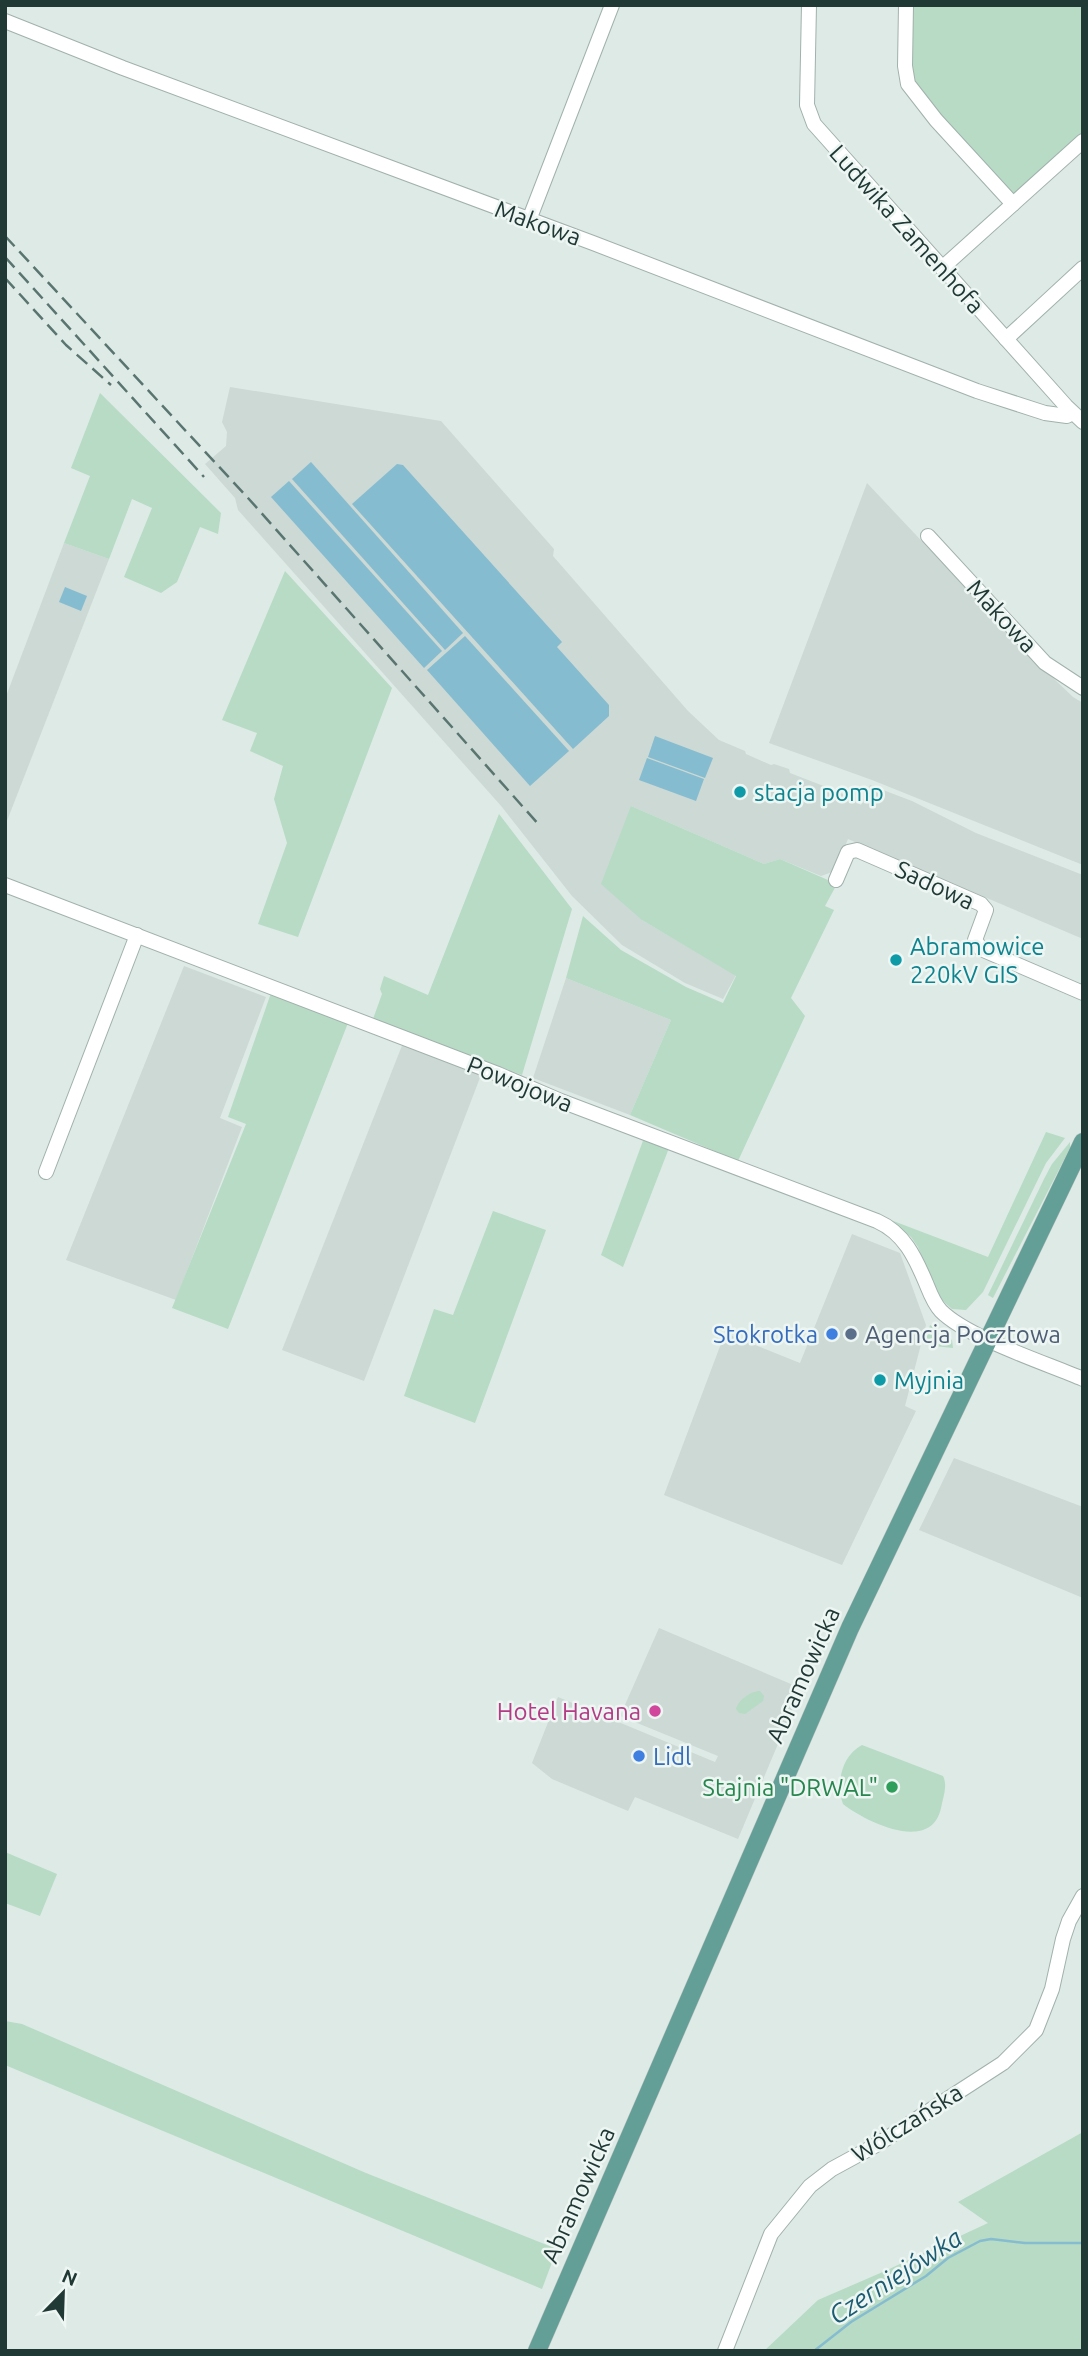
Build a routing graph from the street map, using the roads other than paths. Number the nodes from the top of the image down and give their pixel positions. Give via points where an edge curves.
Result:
1 (612, 5) edge
2 (809, 5) edge
3 (906, 5) edge
4 (5, 21) edge
5 (1083, 141) edge
6 (1013, 204) junction
7 (529, 220) junction
8 (942, 268) junction
9 (1083, 268) edge
10 (1006, 339) junction
11 (1077, 417) edge
12 (928, 536) dead end
13 (1083, 688) edge
14 (836, 880) dead end
15 (5, 885) edge
16 (136, 936) junction
17 (1083, 993) edge
18 (1083, 1142) edge
19 (46, 1172) dead end
20 (988, 1339) junction
21 (1083, 1379) edge
22 (1083, 1896) edge
23 (537, 2351) edge
24 (725, 2351) edge

1 - 7 street
2 - 8 street, Ludwika Zamenhofa via 807,105 814,124
3 - 6 street via 908,84
4 - 7 street, Makowa
5 - 6 street
6 - 8 street
7 - 11 street, Makowa via 977,391 1054,416
8 - 10 street, Ludwika Zamenhofa
9 - 10 street
10 - 11 street, Ludwika Zamenhofa
12 - 13 street, Makowa via 1045,663
14 - 17 street, Sadowa via 848,852 857,850 981,904 986,910 975,940 981,949
15 - 16 street, Powojowa
16 - 19 street
16 - 20 street, Powojowa via 877,1221 906,1244 938,1307 954,1322
18 - 20 main road, Abramowicka
20 - 21 street, Powojowa
20 - 23 main road, Abramowicka via 851,1626
22 - 24 street, Wólczańska via 1069,1921 1052,1989 1036,2029 1003,2063 810,2186 771,2234

